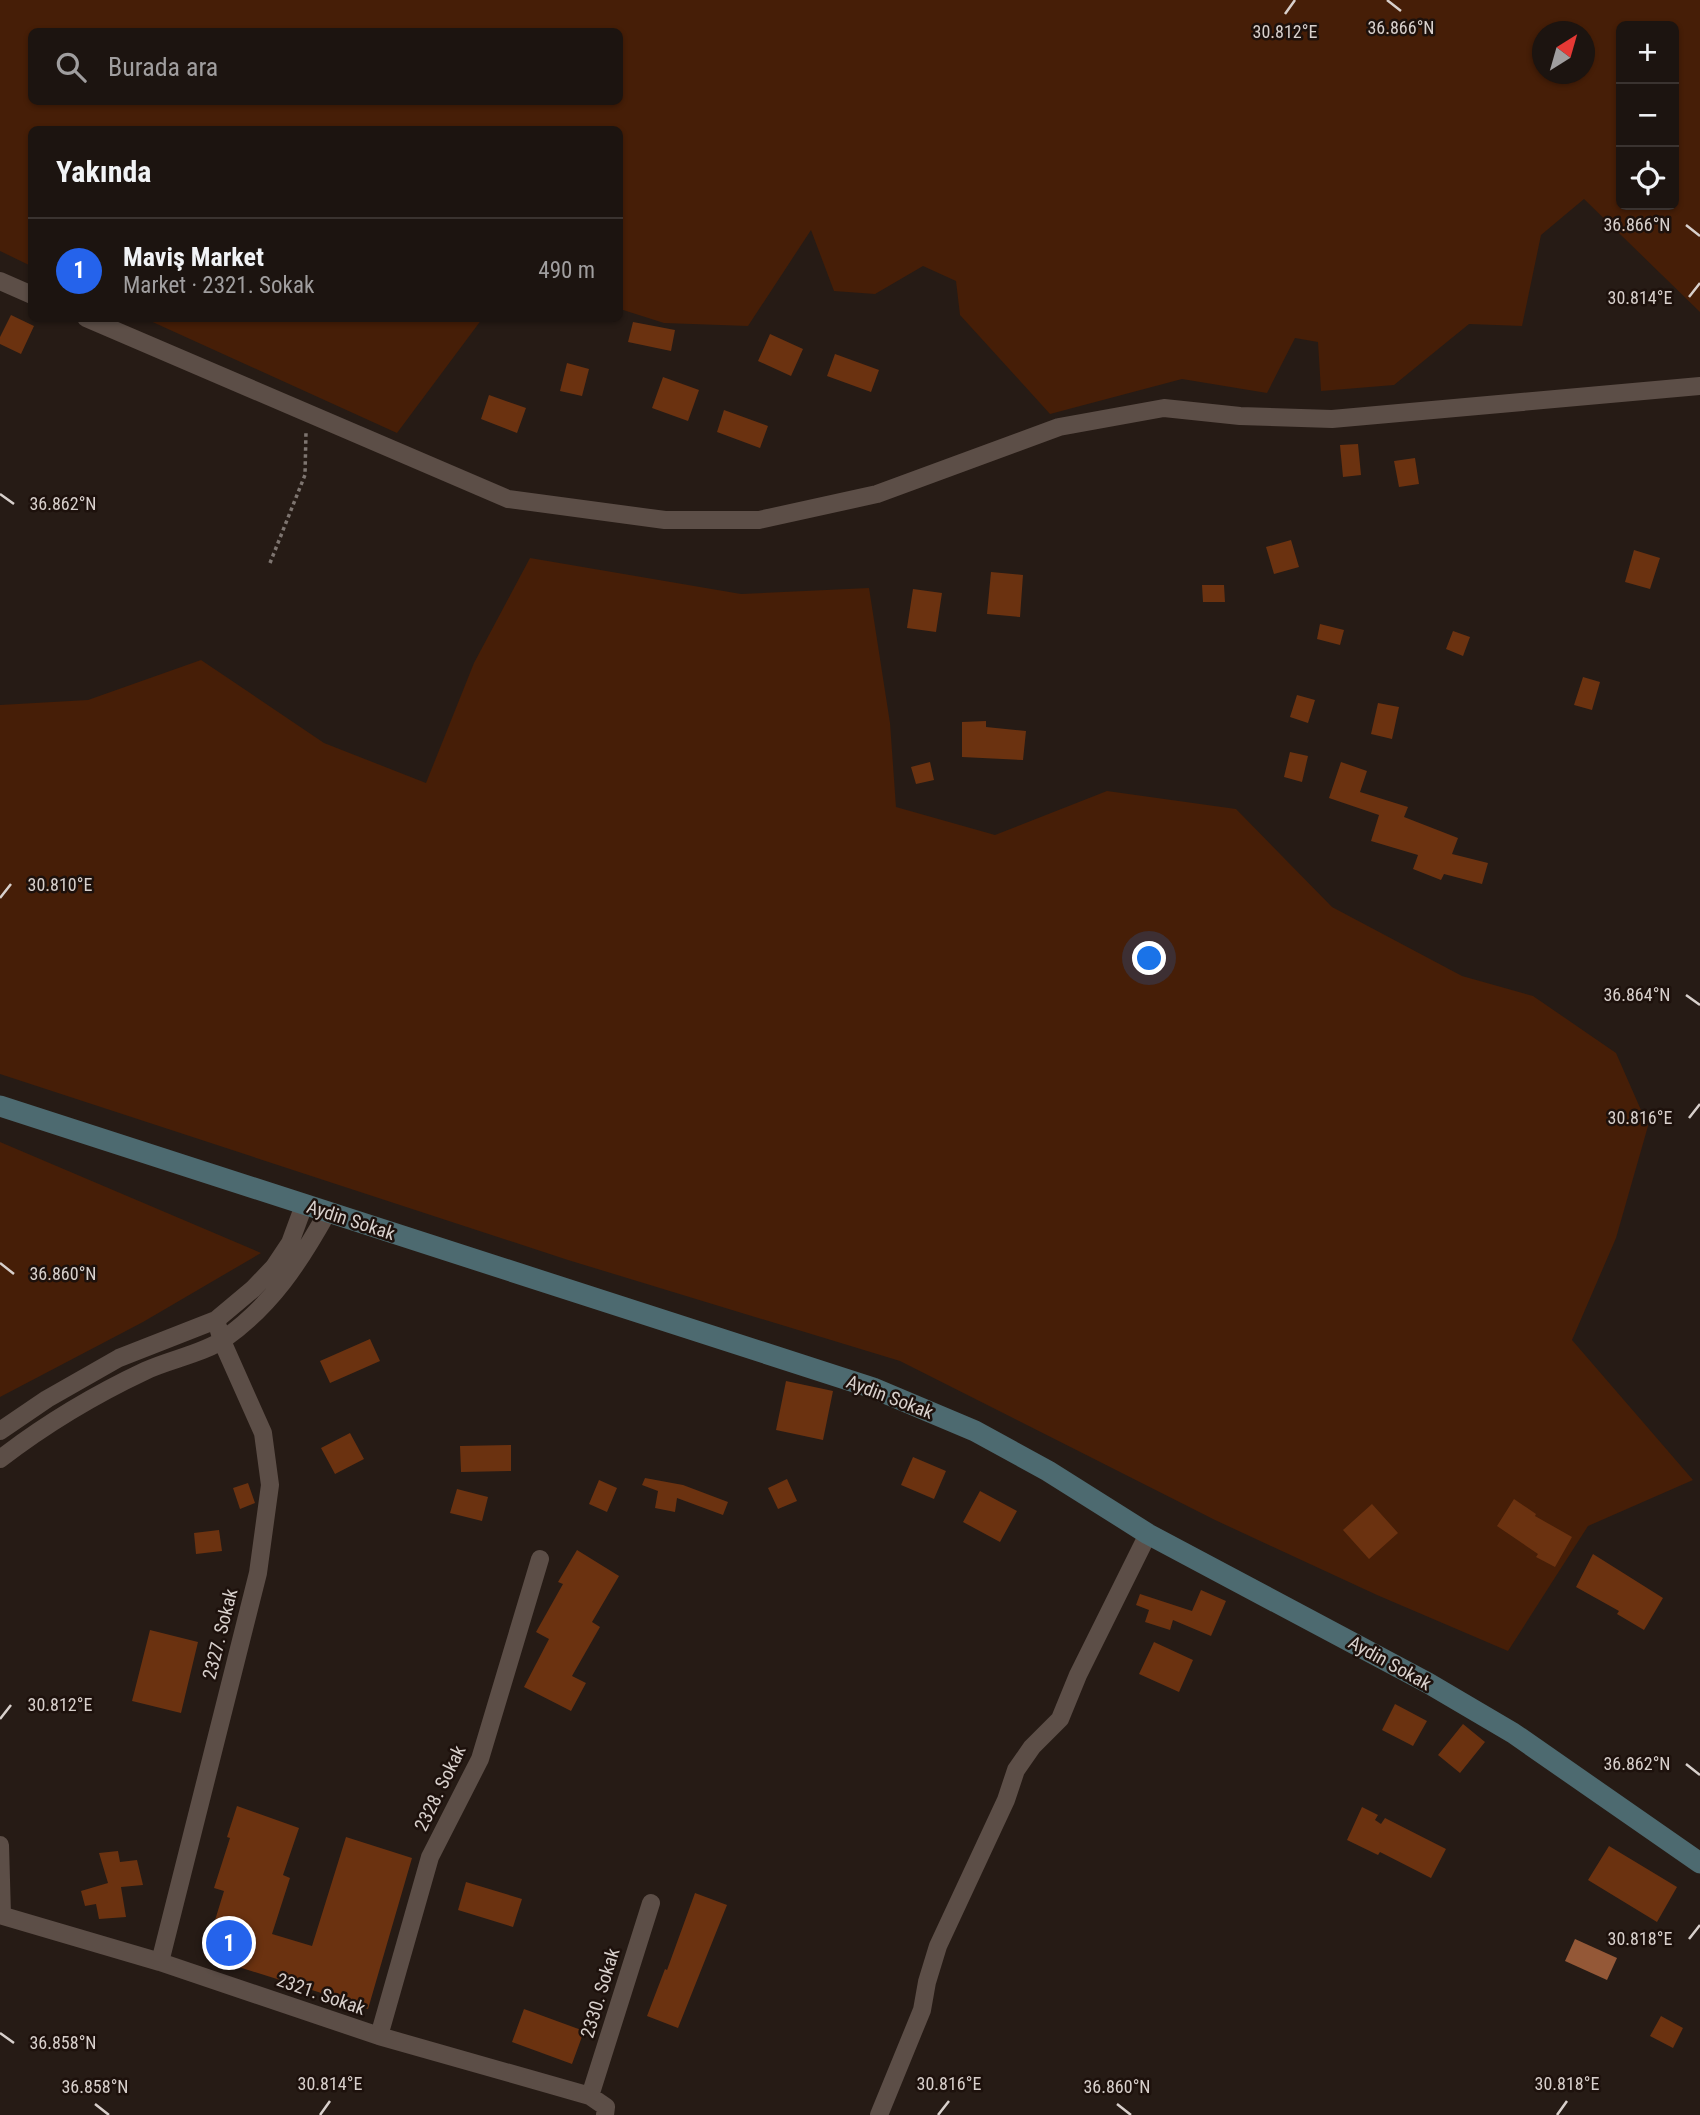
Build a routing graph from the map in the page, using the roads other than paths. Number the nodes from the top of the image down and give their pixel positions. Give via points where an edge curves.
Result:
1 (0, 281) edge
2 (28, 293) edge
3 (95, 322) edge
4 (1700, 386) edge
5 (0, 1106) edge
6 (304, 1205) junction
7 (327, 1213) junction
8 (216, 1320) junction
9 (222, 1342) junction
10 (0, 1432) edge
11 (0, 1459) edge
12 (1148, 1534) junction
13 (540, 1559) dead end
14 (0, 1846) edge
15 (1700, 1863) edge
16 (651, 1903) dead end
17 (1, 1915) edge
18 (160, 1962) junction
19 (379, 2036) junction
20 (590, 2096) junction
21 (605, 2115) edge
22 (879, 2115) edge

1 - 2 street
3 - 4 street via 508,499 664,520 760,520 877,494 1059,427 1164,408 1332,419
5 - 6 street, Aydin Sokak
6 - 7 street, Aydin Sokak
6 - 8 street via 290,1243 274,1267
7 - 9 street via 281,1287
7 - 12 street, Aydin Sokak via 873,1388 975,1431
8 - 9 street, 2327. Sokak
8 - 10 street via 119,1359 47,1399
9 - 11 street via 146,1370 58,1419
9 - 18 street, 2327. Sokak via 263,1433 270,1485 257,1573
12 - 15 street, Aydin Sokak via 1513,1733
12 - 22 street via 1060,1719 1016,1770 938,1946 922,2010
13 - 19 street, 2328. Sokak via 480,1759 430,1857
14 - 17 street
16 - 20 street, 2330. Sokak
17 - 18 street, 2321. Sokak
18 - 19 street, 2321. Sokak
19 - 20 street, 2321. Sokak
20 - 21 street via 606,2107

